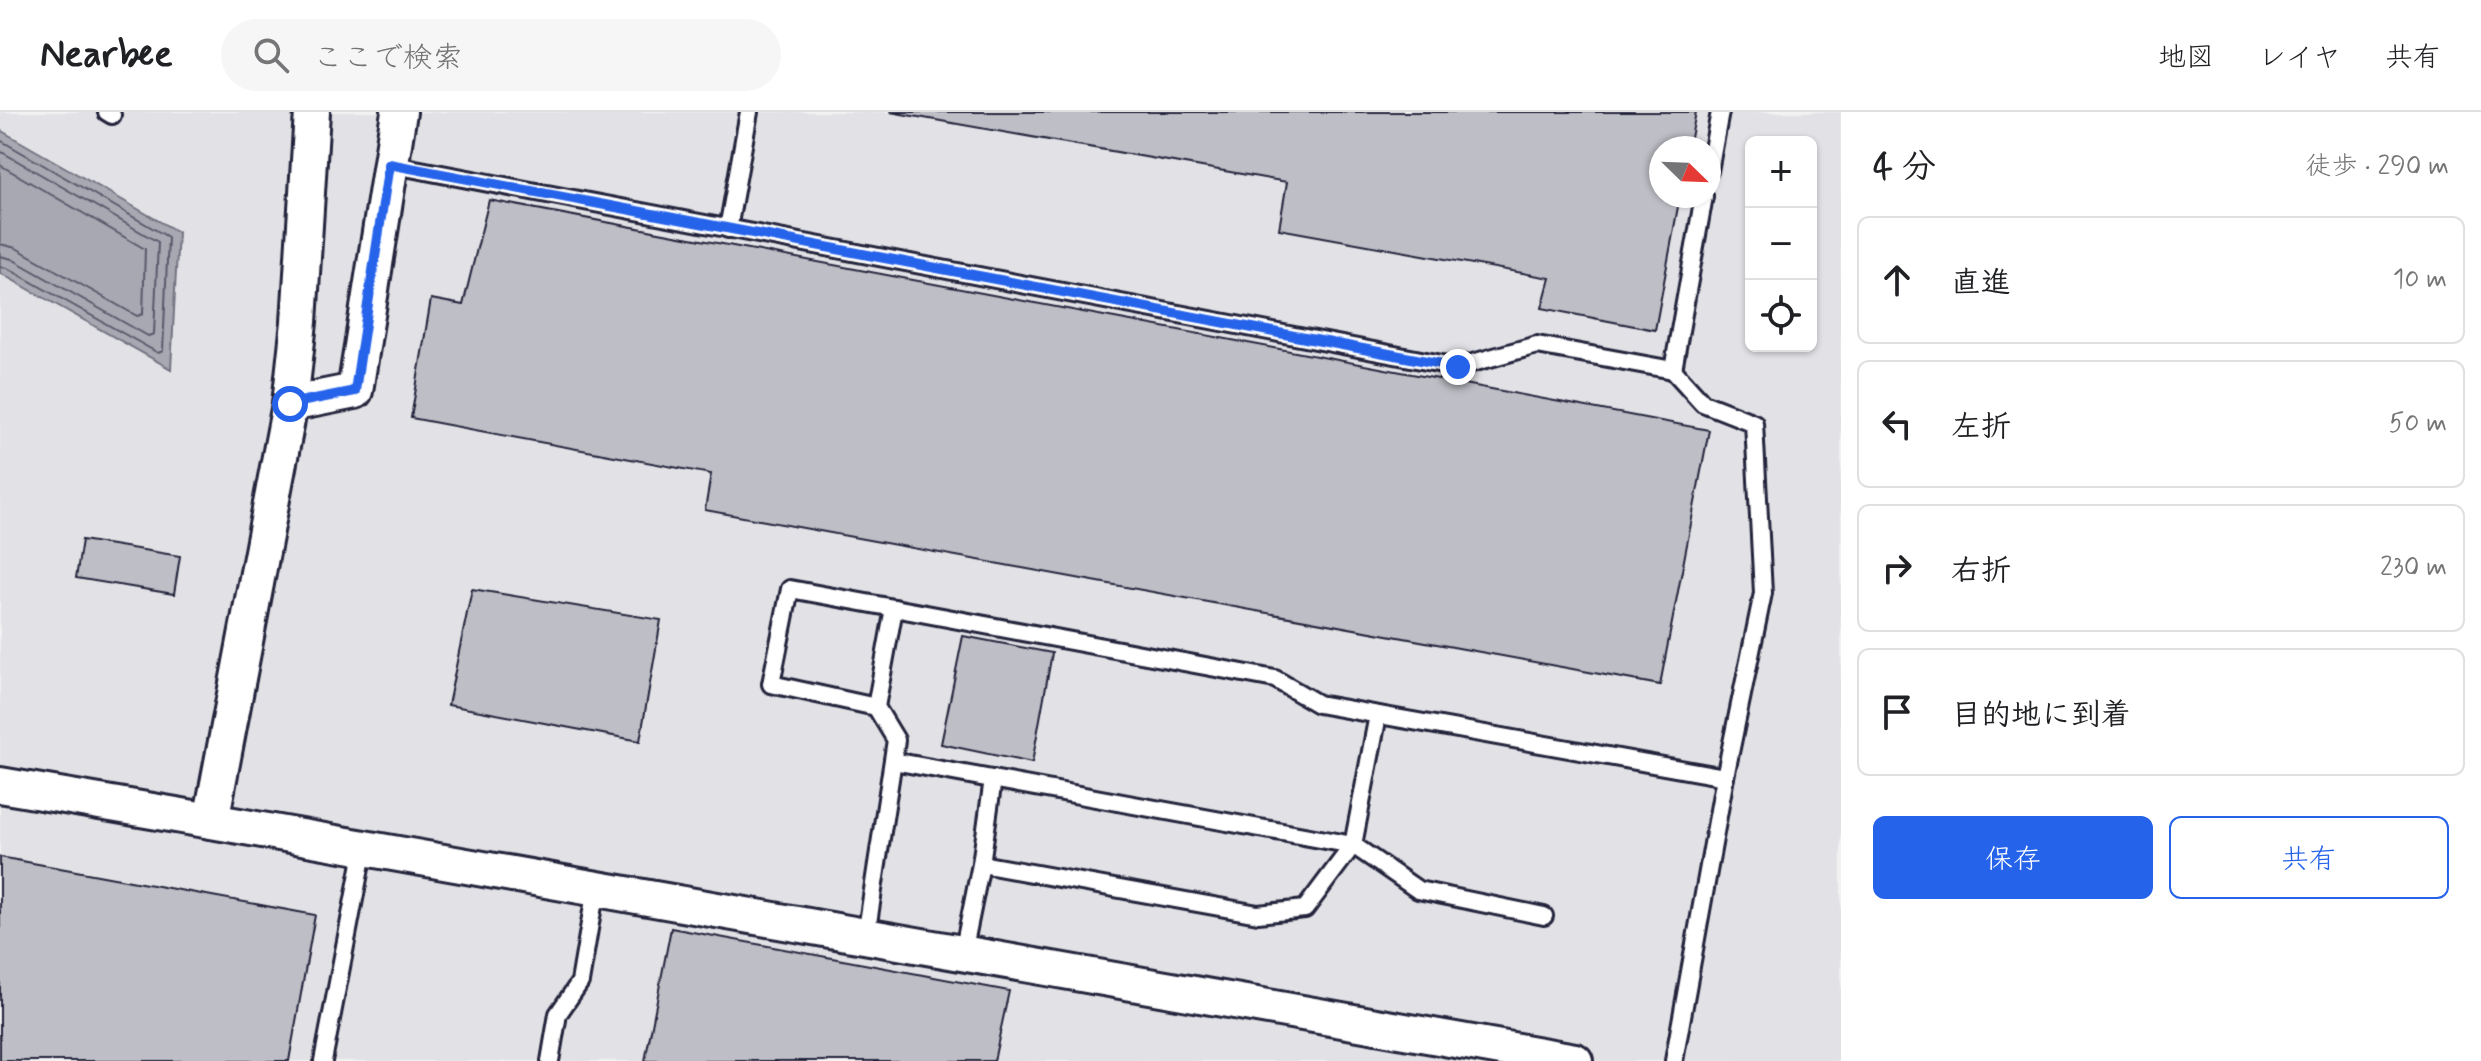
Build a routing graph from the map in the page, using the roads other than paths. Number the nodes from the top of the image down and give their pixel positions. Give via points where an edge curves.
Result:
1 (312, 112) edge
2 (399, 112) edge
3 (749, 112) edge
4 (1720, 112) edge
5 (1716, 136) edge
6 (389, 164) junction
7 (1702, 208) edge
8 (728, 229) junction
9 (1673, 370) junction
10 (290, 404) junction
11 (894, 608) junction
12 (876, 707) junction
13 (1378, 715) junction
14 (893, 761) junction
15 (1725, 777) junction
16 (993, 779) junction
17 (0, 785) edge
18 (211, 821) junction
19 (1353, 845) junction
20 (364, 847) junction
21 (981, 864) junction
22 (596, 888) junction
23 (1544, 916) dead end
24 (866, 936) junction
25 (963, 953) junction
26 (323, 1061) edge
27 (550, 1061) edge
28 (1575, 1061) edge
29 (1674, 1061) edge

1 - 10 street
2 - 6 street
3 - 8 lane
4 - 5 lane
6 - 8 lane
6 - 10 street via 355,391
7 - 9 lane
8 - 9 lane via 1458,367 1537,345
9 - 15 lane via 1703,403 1754,423 1763,593
10 - 18 street
11 - 12 lane
11 - 12 lane via 790,589 771,684
11 - 13 lane via 1275,679 1318,704
12 - 14 lane via 896,740
13 - 15 lane
13 - 19 lane
14 - 16 lane
14 - 24 lane
15 - 29 lane
16 - 19 lane
16 - 21 lane
17 - 18 street
18 - 20 street
19 - 21 lane via 1305,909 1258,914
19 - 23 lane via 1418,890
20 - 22 street
20 - 26 lane
21 - 25 lane
22 - 24 street
22 - 27 lane via 580,982 558,1014
24 - 25 street
25 - 28 street

